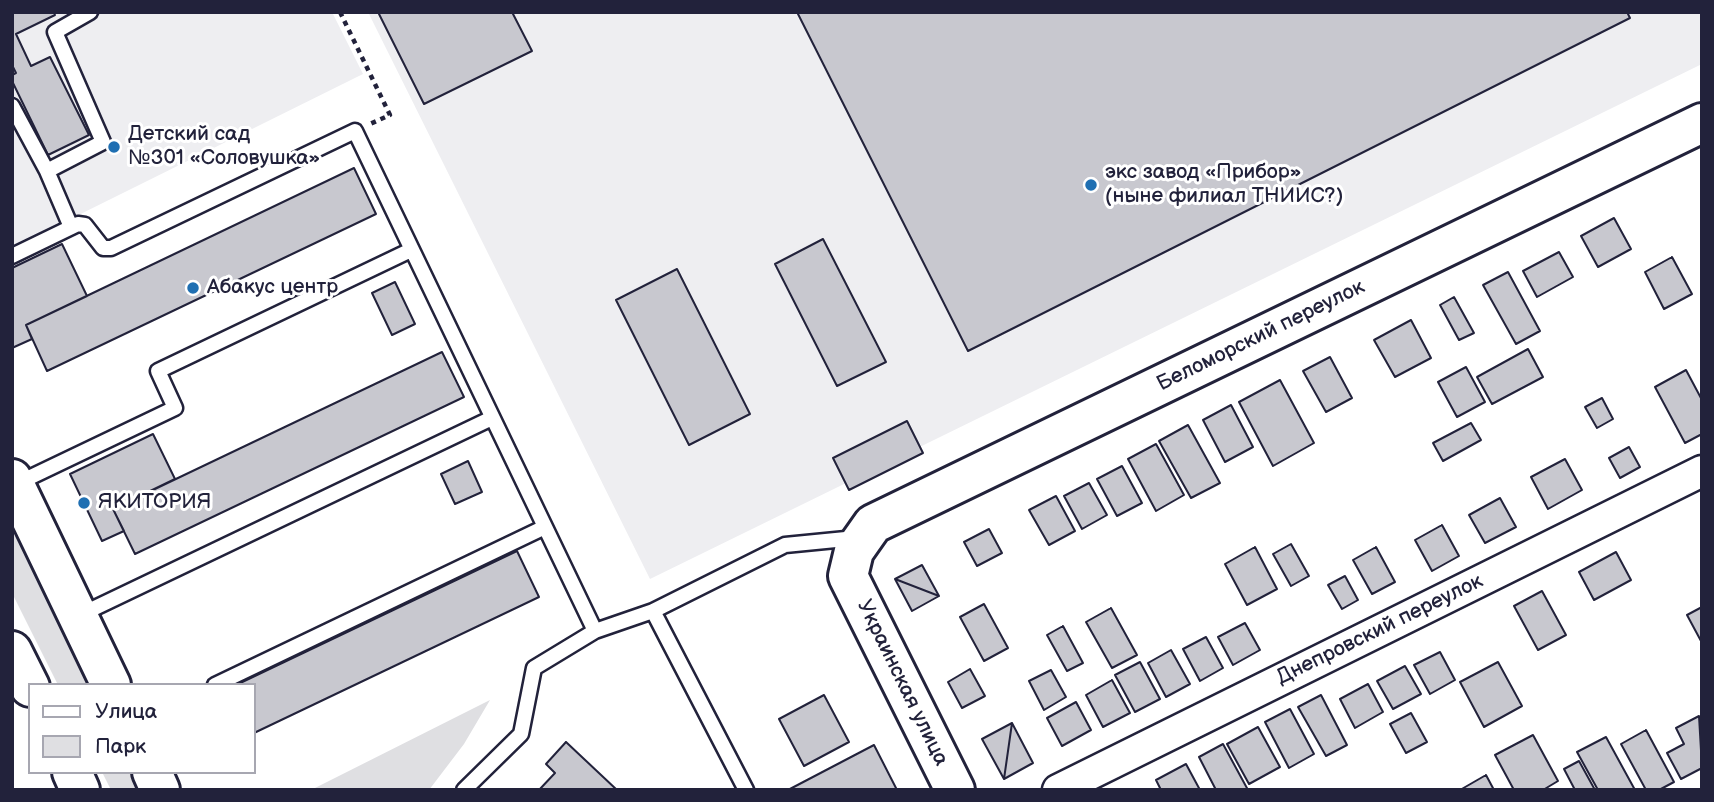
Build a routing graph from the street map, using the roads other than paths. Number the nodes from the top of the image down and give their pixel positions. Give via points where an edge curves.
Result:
1 (90, 12) edge
2 (12, 106) edge
3 (1702, 123) edge
4 (47, 171) junction
5 (71, 227) junction
6 (411, 250) junction
7 (12, 256) edge
8 (492, 418) junction
9 (1702, 471) edge
10 (13, 484) edge
11 (545, 527) junction
12 (863, 538) junction
13 (848, 576) joint
14 (653, 611) junction
15 (78, 615) junction
16 (595, 631) junction
17 (12, 652) edge
18 (28, 683) edge
19 (110, 683) edge
20 (219, 683) edge
21 (73, 774) edge
22 (153, 774) edge
23 (80, 790) edge
24 (160, 790) edge
25 (464, 790) edge
26 (746, 790) edge
27 (955, 790) edge
28 (1058, 790) edge

1 - 4 lane via 58,28 55,35 103,142
2 - 4 lane
3 - 12 street, Беломорский переулок via 873,524
4 - 5 lane
5 - 6 lane via 85,225 95,241 111,248 355,131
5 - 7 lane
6 - 8 lane
6 - 10 lane via 158,371 175,408
8 - 11 lane
8 - 15 lane
9 - 28 street, Днепровский переулок
10 - 15 street
11 - 16 lane
11 - 20 lane
12 - 13 street, Беломорский переулок via 854,551
12 - 14 lane via 786,545
13 - 27 street, Украинская улица
14 - 16 lane
14 - 26 lane
15 - 19 street
16 - 25 lane via 534,668 521,734
17 - 18 street
21 - 23 street
22 - 24 street

